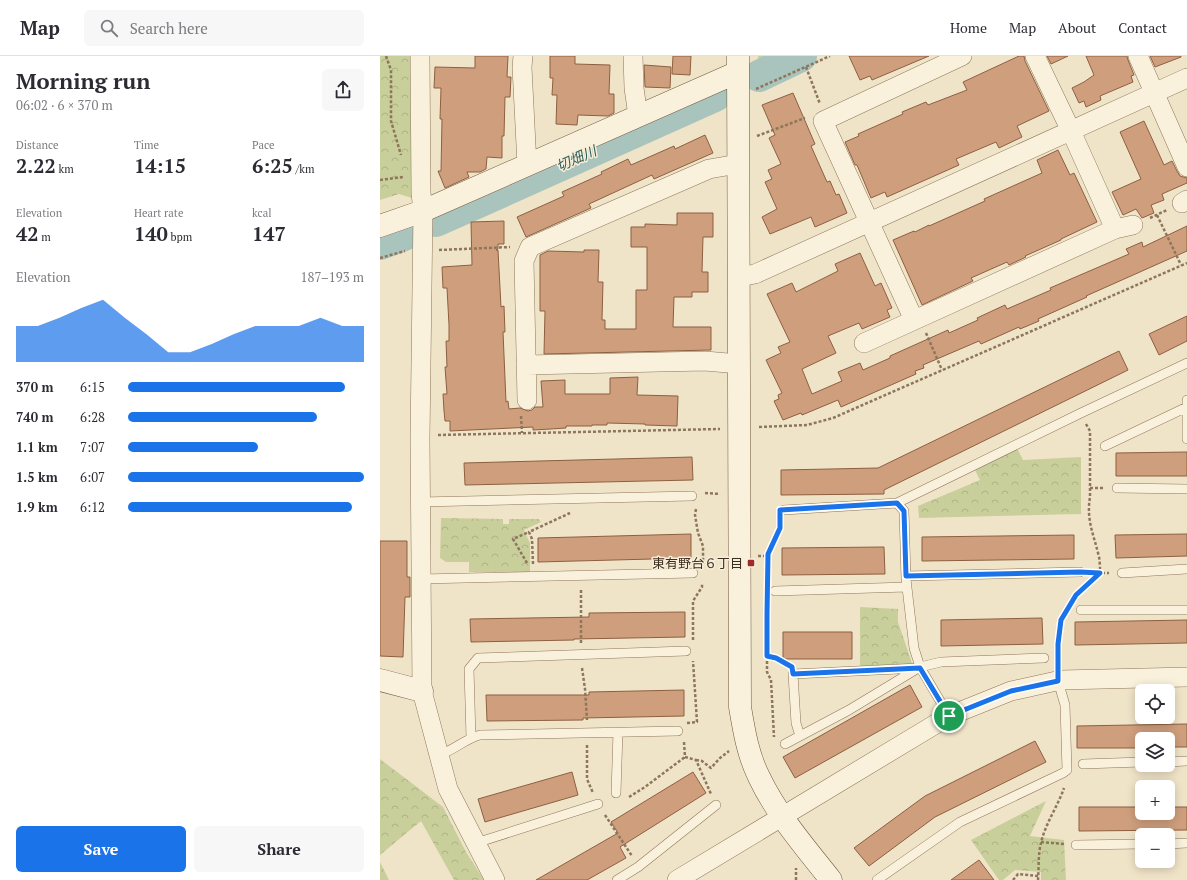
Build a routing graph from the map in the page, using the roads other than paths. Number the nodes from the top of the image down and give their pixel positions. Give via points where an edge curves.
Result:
1 (420, 56) edge
2 (523, 56) edge
3 (633, 56) edge
4 (962, 56) edge
5 (1036, 56) edge
6 (1138, 56) edge
7 (738, 64) edge
8 (1187, 78) edge
9 (1154, 93) junction
10 (638, 116) junction
11 (1071, 131) junction
12 (738, 164) junction
13 (527, 165) junction
14 (1187, 168) edge
15 (423, 211) junction
16 (870, 222) junction
17 (380, 226) edge
18 (738, 276) junction
19 (917, 319) junction
20 (864, 343) dead end
21 (1187, 363) edge
22 (739, 364) junction
23 (526, 365) junction
24 (527, 400) dead end
25 (1187, 400) edge
26 (1187, 407) edge
27 (1187, 439) edge
28 (1105, 446) dead end
29 (1117, 488) dead end
30 (1187, 489) edge
31 (695, 494) road end
32 (420, 502) junction
33 (897, 503) junction
34 (784, 510) road end
35 (1187, 569) edge
36 (1080, 572) road end
37 (693, 573) dead end
38 (1122, 573) road end
39 (906, 576) junction
40 (421, 579) junction
41 (907, 587) junction
42 (775, 591) dead end
43 (1081, 610) dead end
44 (1187, 610) edge
45 (686, 651) dead end
46 (1044, 658) dead end
47 (920, 668) junction
48 (1187, 677) edge
49 (380, 680) edge
50 (1058, 681) junction
51 (422, 691) junction
52 (949, 716) junction
53 (678, 731) dead end
54 (618, 732) junction
55 (800, 736) junction
56 (471, 738) junction
57 (785, 744) dead end
58 (439, 755) junction
59 (1187, 761) edge
60 (1135, 762) edge
61 (1175, 762) edge
62 (1083, 764) dead end
63 (616, 793) dead end
64 (598, 804) dead end
65 (716, 805) dead end
66 (782, 817) junction
67 (476, 843) junction
68 (1187, 843) edge
69 (1135, 844) edge
70 (1175, 844) edge
71 (1076, 845) road end
72 (495, 880) edge
73 (617, 880) edge
74 (677, 880) edge
75 (831, 880) edge
76 (878, 880) edge

1 - 15 street
2 - 13 street
3 - 10 street
4 - 16 street via 823,121
5 - 11 street
6 - 9 street
7 - 10 street
7 - 12 street
8 - 9 street
9 - 11 street
9 - 14 street
10 - 13 street
11 - 16 street
11 - 19 street via 1124,227
12 - 18 street
12 - 23 street via 709,169 530,247 524,261
13 - 15 street
15 - 17 street
15 - 32 street
16 - 18 street via 755,274
16 - 19 street
18 - 22 street
19 - 20 street
21 - 33 lane
22 - 23 street via 704,361
22 - 66 street via 740,707 744,734 758,777
23 - 24 street
25 - 26 lane
26 - 27 lane
26 - 28 lane
29 - 30 lane
31 - 32 lane
32 - 40 street
33 - 34 lane
33 - 39 lane via 904,511
35 - 38 lane
36 - 39 lane
37 - 40 lane via 533,573
39 - 41 lane
40 - 51 street
41 - 42 lane
41 - 47 lane via 914,648
43 - 44 lane
45 - 56 lane via 478,658 469,669
46 - 47 lane via 941,662
47 - 52 lane
47 - 55 lane
47 - 55 lane via 793,674 796,723
48 - 50 street
49 - 51 street
50 - 52 street via 1011,691
50 - 76 lane via 1065,705 1067,770 960,822
51 - 58 street
52 - 66 street
53 - 54 lane
54 - 56 lane via 480,735
54 - 63 lane
55 - 57 lane
56 - 58 lane
58 - 67 street via 448,789
59 - 61 lane
60 - 62 lane
64 - 67 lane
65 - 73 lane via 638,867
66 - 74 street
66 - 75 street
67 - 72 street
68 - 70 lane
69 - 71 lane

